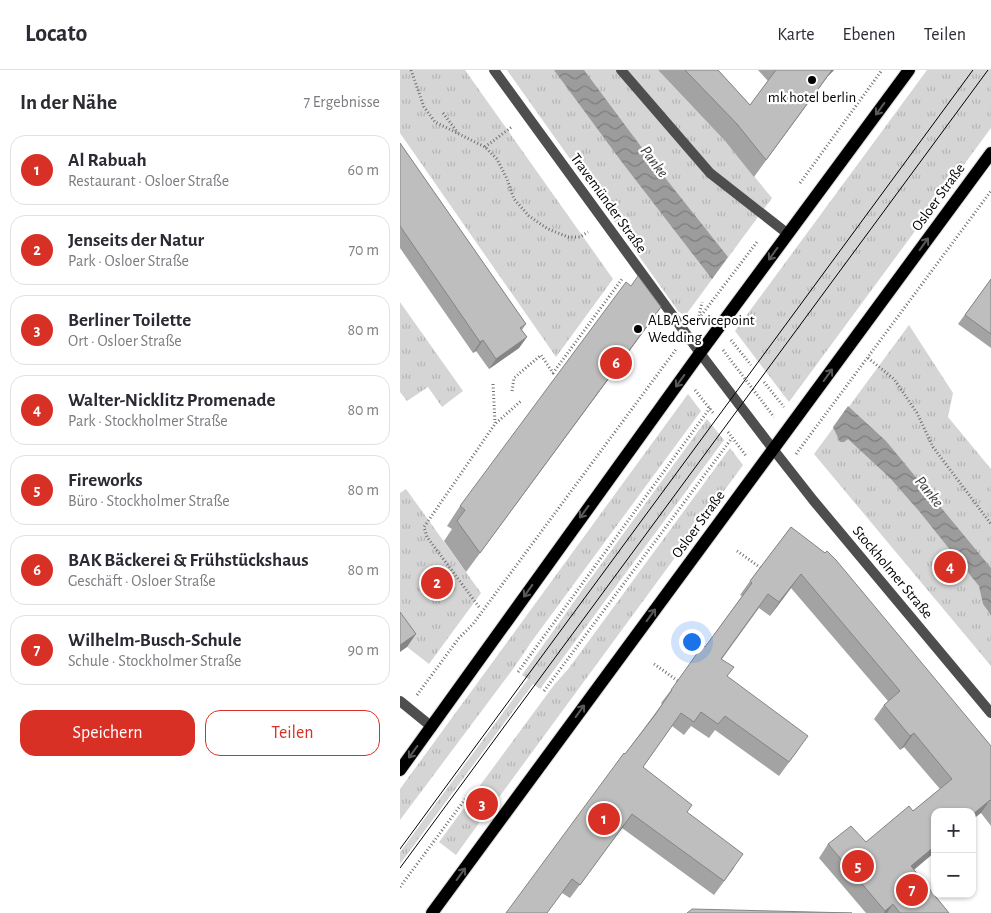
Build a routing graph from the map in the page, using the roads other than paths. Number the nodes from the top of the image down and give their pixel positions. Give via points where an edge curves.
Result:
1 (494, 70) edge
2 (621, 70) edge
3 (909, 70) edge
4 (991, 153) edge
5 (788, 234) junction
6 (700, 353) junction
7 (773, 449) junction
8 (404, 704) edge
9 (991, 713) edge
10 (432, 727) junction
11 (400, 770) edge
12 (432, 913) edge

1 - 6 street, Travemünder Straße
2 - 5 street via 710,173
3 -> 5 main road
7 -> 4 main road, Osloer Straße
5 -> 6 main road
6 - 7 street, Travemünder Straße
6 -> 10 main road
7 - 9 street, Stockholmer Straße
12 -> 7 main road, Osloer Straße
8 - 10 street
10 -> 11 main road

